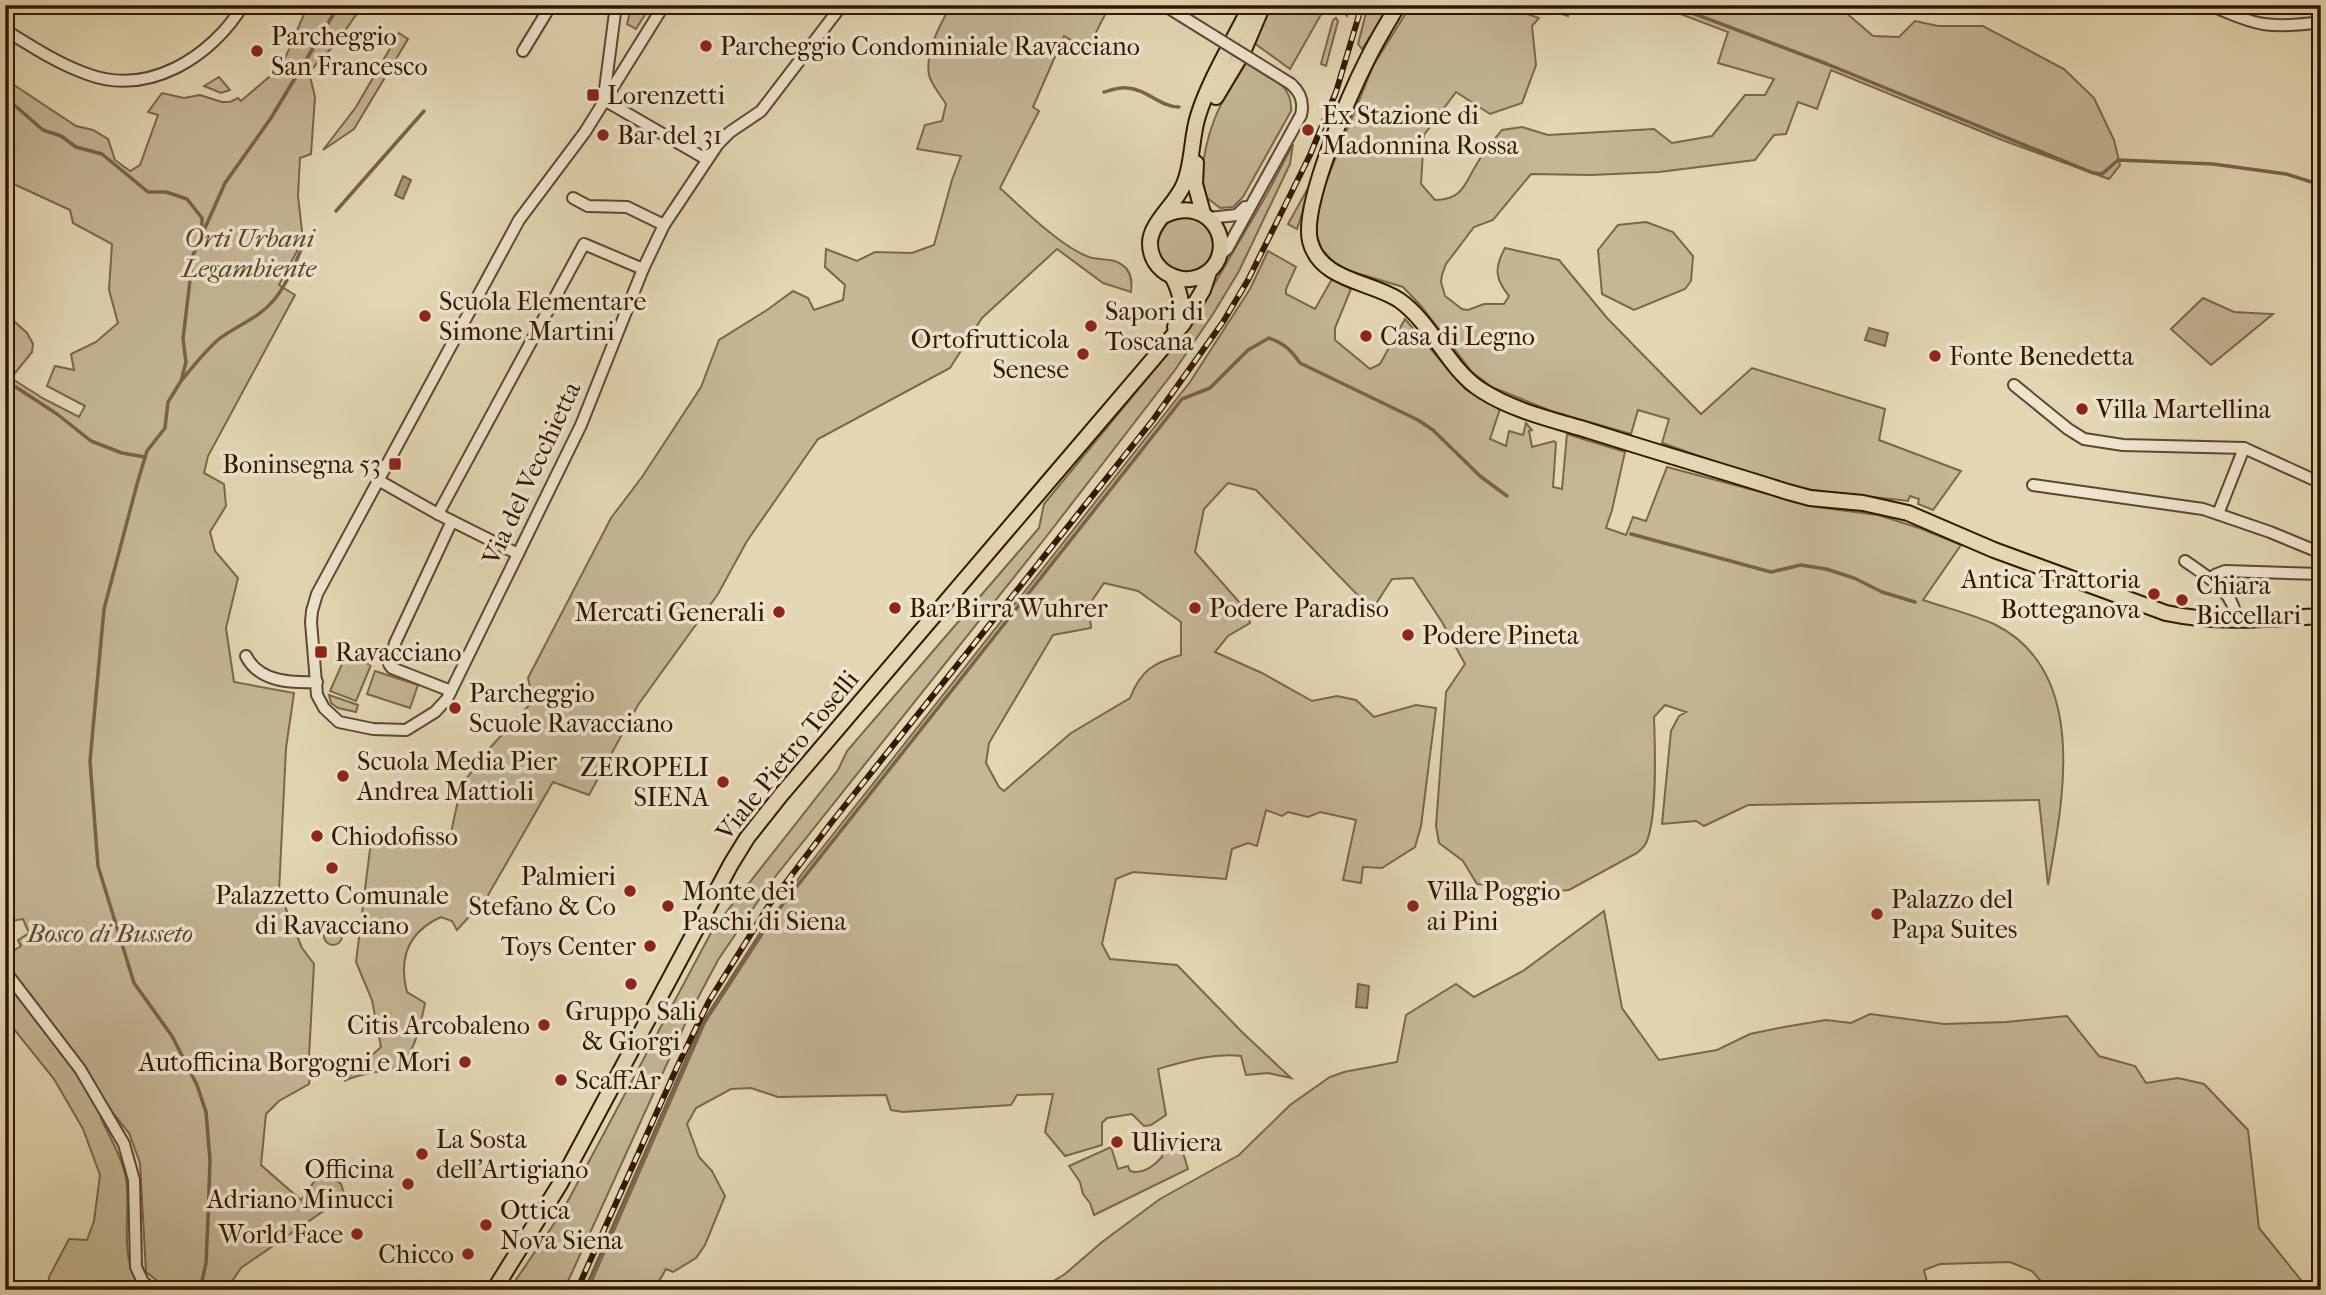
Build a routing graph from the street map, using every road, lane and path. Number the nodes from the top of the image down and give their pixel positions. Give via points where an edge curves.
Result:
1 (243, 5) edge
2 (551, 5) edge
3 (616, 5) edge
4 (664, 5) edge
5 (1251, 5) edge
6 (1263, 5) edge
7 (2210, 5) edge
8 (841, 6) edge
9 (1167, 6) edge
10 (1397, 6) edge
11 (2321, 22) edge
12 (5, 30) edge
13 (523, 51) dead end
14 (604, 100) junction
15 (706, 159) junction
16 (1259, 188) junction
17 (573, 198) dead end
18 (1166, 215) junction
19 (1206, 215) junction
20 (664, 225) junction
21 (1218, 257) junction
22 (643, 269) junction
23 (1209, 272) junction
24 (1172, 276) junction
25 (1171, 338) junction
26 (2014, 386) dead end
27 (2244, 448) junction
28 (379, 480) junction
29 (2321, 483) edge
30 (2033, 485) dead end
31 (438, 514) junction
32 (2218, 514) junction
33 (452, 521) junction
34 (2321, 553) edge
35 (518, 554) junction
36 (2185, 561) dead end
37 (2321, 574) edge
38 (2211, 579) junction
39 (2321, 616) edge
40 (2236, 621) junction
41 (246, 656) dead end
42 (317, 682) junction
43 (451, 691) junction
44 (5, 971) edge
45 (153, 1290) edge
46 (494, 1290) edge

1 - 12 street via 217,40 194,59 163,73 128,80 85,74
2 - 13 street
3 - 14 street
4 - 14 street, Via del Vecchietta
5 - 18 main road, Viale Pietro Toselli via 1200,112 1185,182
6 - 19 main road via 1204,127 1195,180
7 - 11 street via 2260,25
8 - 15 street, Via del Vecchietta via 761,111 730,132
9 - 16 street, bridge via 1291,84 1300,95 1302,112
10 - 40 main road via 1366,61 1322,170 1311,205 1310,239 1331,270 1405,304 1477,387 1540,415 1796,494 1908,513 2152,609
14 - 15 street
14 - 28 street, Via del Vecchietta via 519,220
15 - 20 street, Via del Vecchietta
16 - 19 street via 1241,213
16 - 21 street via 1227,249
17 - 20 street via 588,206 627,207
18 - 19 main road via 1184,209
18 - 24 main road, Viale Pietro Toselli via 1155,226 1150,243 1157,265
19 - 21 main road via 1219,237
20 - 22 street, Via del Vecchietta
21 - 23 main road, Viale Pietro Toselli
22 - 31 street via 584,244
22 - 35 street, Via del Vecchietta via 581,425
23 - 24 main road via 1191,279
23 - 25 main road, Viale Pietro Toselli via 1190,314
24 - 25 main road, Viale Pietro Toselli via 1182,306
25 - 46 main road, Viale Pietro Toselli via 747,838 559,1187
26 - 27 street via 2084,439 2123,445
27 - 29 street
27 - 32 street
28 - 31 street
28 - 42 street, Via del Vecchietta via 314,604 311,622
30 - 32 street
31 - 33 street
32 - 34 street
33 - 35 street
33 - 43 street via 389,664
35 - 43 street, Via del Vecchietta
36 - 38 street
37 - 38 street via 2225,571
38 - 40 street via 2233,603
39 - 40 main road
41 - 42 street via 252,667 273,678
42 - 43 street, Via del Vecchietta via 320,703 335,719 393,730 406,730 427,718
44 - 45 street via 80,1069 124,1144 134,1180 136,1267

